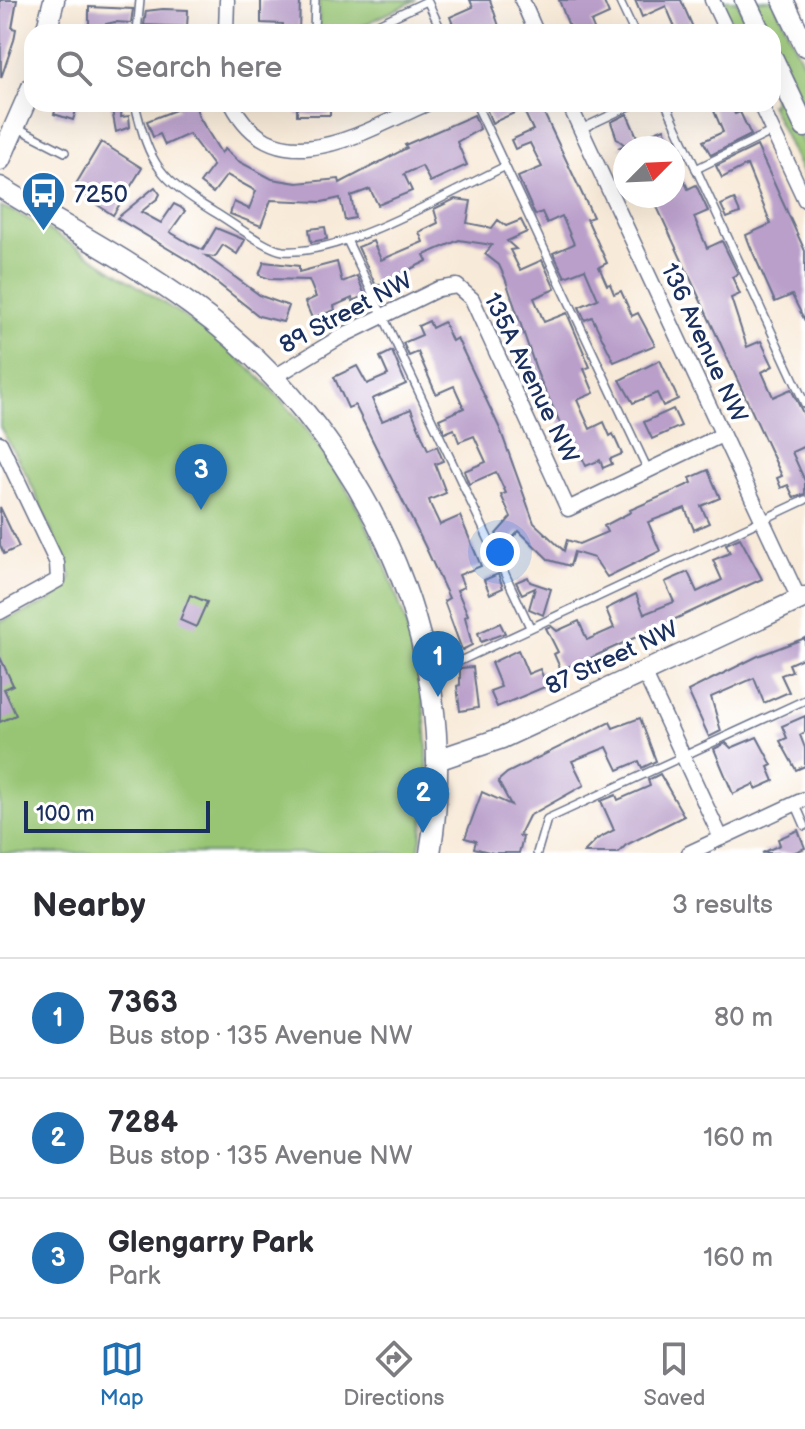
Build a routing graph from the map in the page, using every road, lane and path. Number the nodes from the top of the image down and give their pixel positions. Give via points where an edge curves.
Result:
1 (54, 0) edge
2 (140, 0) edge
3 (227, 0) edge
4 (315, 0) edge
5 (522, 0) edge
6 (619, 0) edge
7 (712, 0) edge
8 (745, 0) edge
9 (783, 0) edge
10 (427, 1) edge
11 (48, 24) edge
12 (138, 24) edge
13 (226, 24) edge
14 (314, 24) edge
15 (378, 24) edge
16 (438, 24) edge
17 (532, 24) edge
18 (630, 24) edge
19 (723, 24) edge
20 (756, 24) edge
21 (805, 46) edge
22 (781, 76) edge
23 (24, 107) edge
24 (137, 112) edge
25 (238, 112) edge
26 (408, 112) edge
27 (480, 112) edge
28 (573, 112) edge
29 (617, 112) edge
30 (670, 112) edge
31 (764, 112) edge
32 (16, 127) junction
33 (805, 127) edge
34 (581, 129) junction
35 (773, 131) junction
36 (65, 152) dead end
37 (0, 160) edge
38 (504, 167) junction
39 (696, 169) junction
40 (0, 187) edge
41 (805, 200) edge
42 (347, 240) junction
43 (438, 289) joint
44 (384, 317) junction
45 (276, 376) junction
46 (805, 404) edge
47 (722, 435) junction
48 (0, 443) edge
49 (648, 470) junction
50 (805, 500) edge
51 (762, 521) junction
52 (802, 598) edge
53 (0, 612) edge
54 (530, 627) junction
55 (644, 672) junction
56 (430, 675) junction
57 (805, 700) edge
58 (683, 756) junction
59 (437, 760) junction
60 (800, 801) edge
61 (805, 826) edge
62 (721, 838) junction
63 (430, 853) edge
64 (537, 853) edge
65 (689, 853) edge

1 - 11 street
2 - 12 lane
3 - 13 street
4 - 14 lane
5 - 17 street
6 - 18 lane
7 - 19 street
8 - 20 street
9 - 21 street
10 - 15 lane
10 - 16 lane
22 - 33 street
23 - 32 street
24 - 42 lane via 156,168 178,189 280,251 319,249
25 - 26 street via 256,134 290,149 336,145
27 - 38 lane
28 - 34 street, 136 Avenue NW
29 - 34 lane
30 - 39 lane
31 - 35 street
32 - 36 lane
32 - 37 street
34 - 47 street, 136 Avenue NW
35 - 39 lane
35 - 41 street
38 - 42 lane
38 - 49 lane
39 - 46 lane
40 - 45 street via 191,305
42 - 44 lane
43 - 44 street, 89 Street NW
43 - 49 street, 135A Avenue NW via 457,286 472,299 568,509
44 - 45 street, 89 Street NW
44 - 54 lane
45 - 56 street via 331,444 368,503 410,599
47 - 49 street
47 - 51 street, 136 Avenue NW
48 - 53 street via 57,563 58,580
50 - 51 lane
51 - 52 street, 136 Avenue NW
51 - 54 lane
52 - 55 street, 87 Street NW
54 - 56 lane
55 - 58 street
55 - 59 street, 87 Street NW via 502,738
56 - 59 street
57 - 58 lane
58 - 62 street
58 - 64 lane via 547,819
59 - 63 street
60 - 61 lane
60 - 62 street
62 - 65 street

